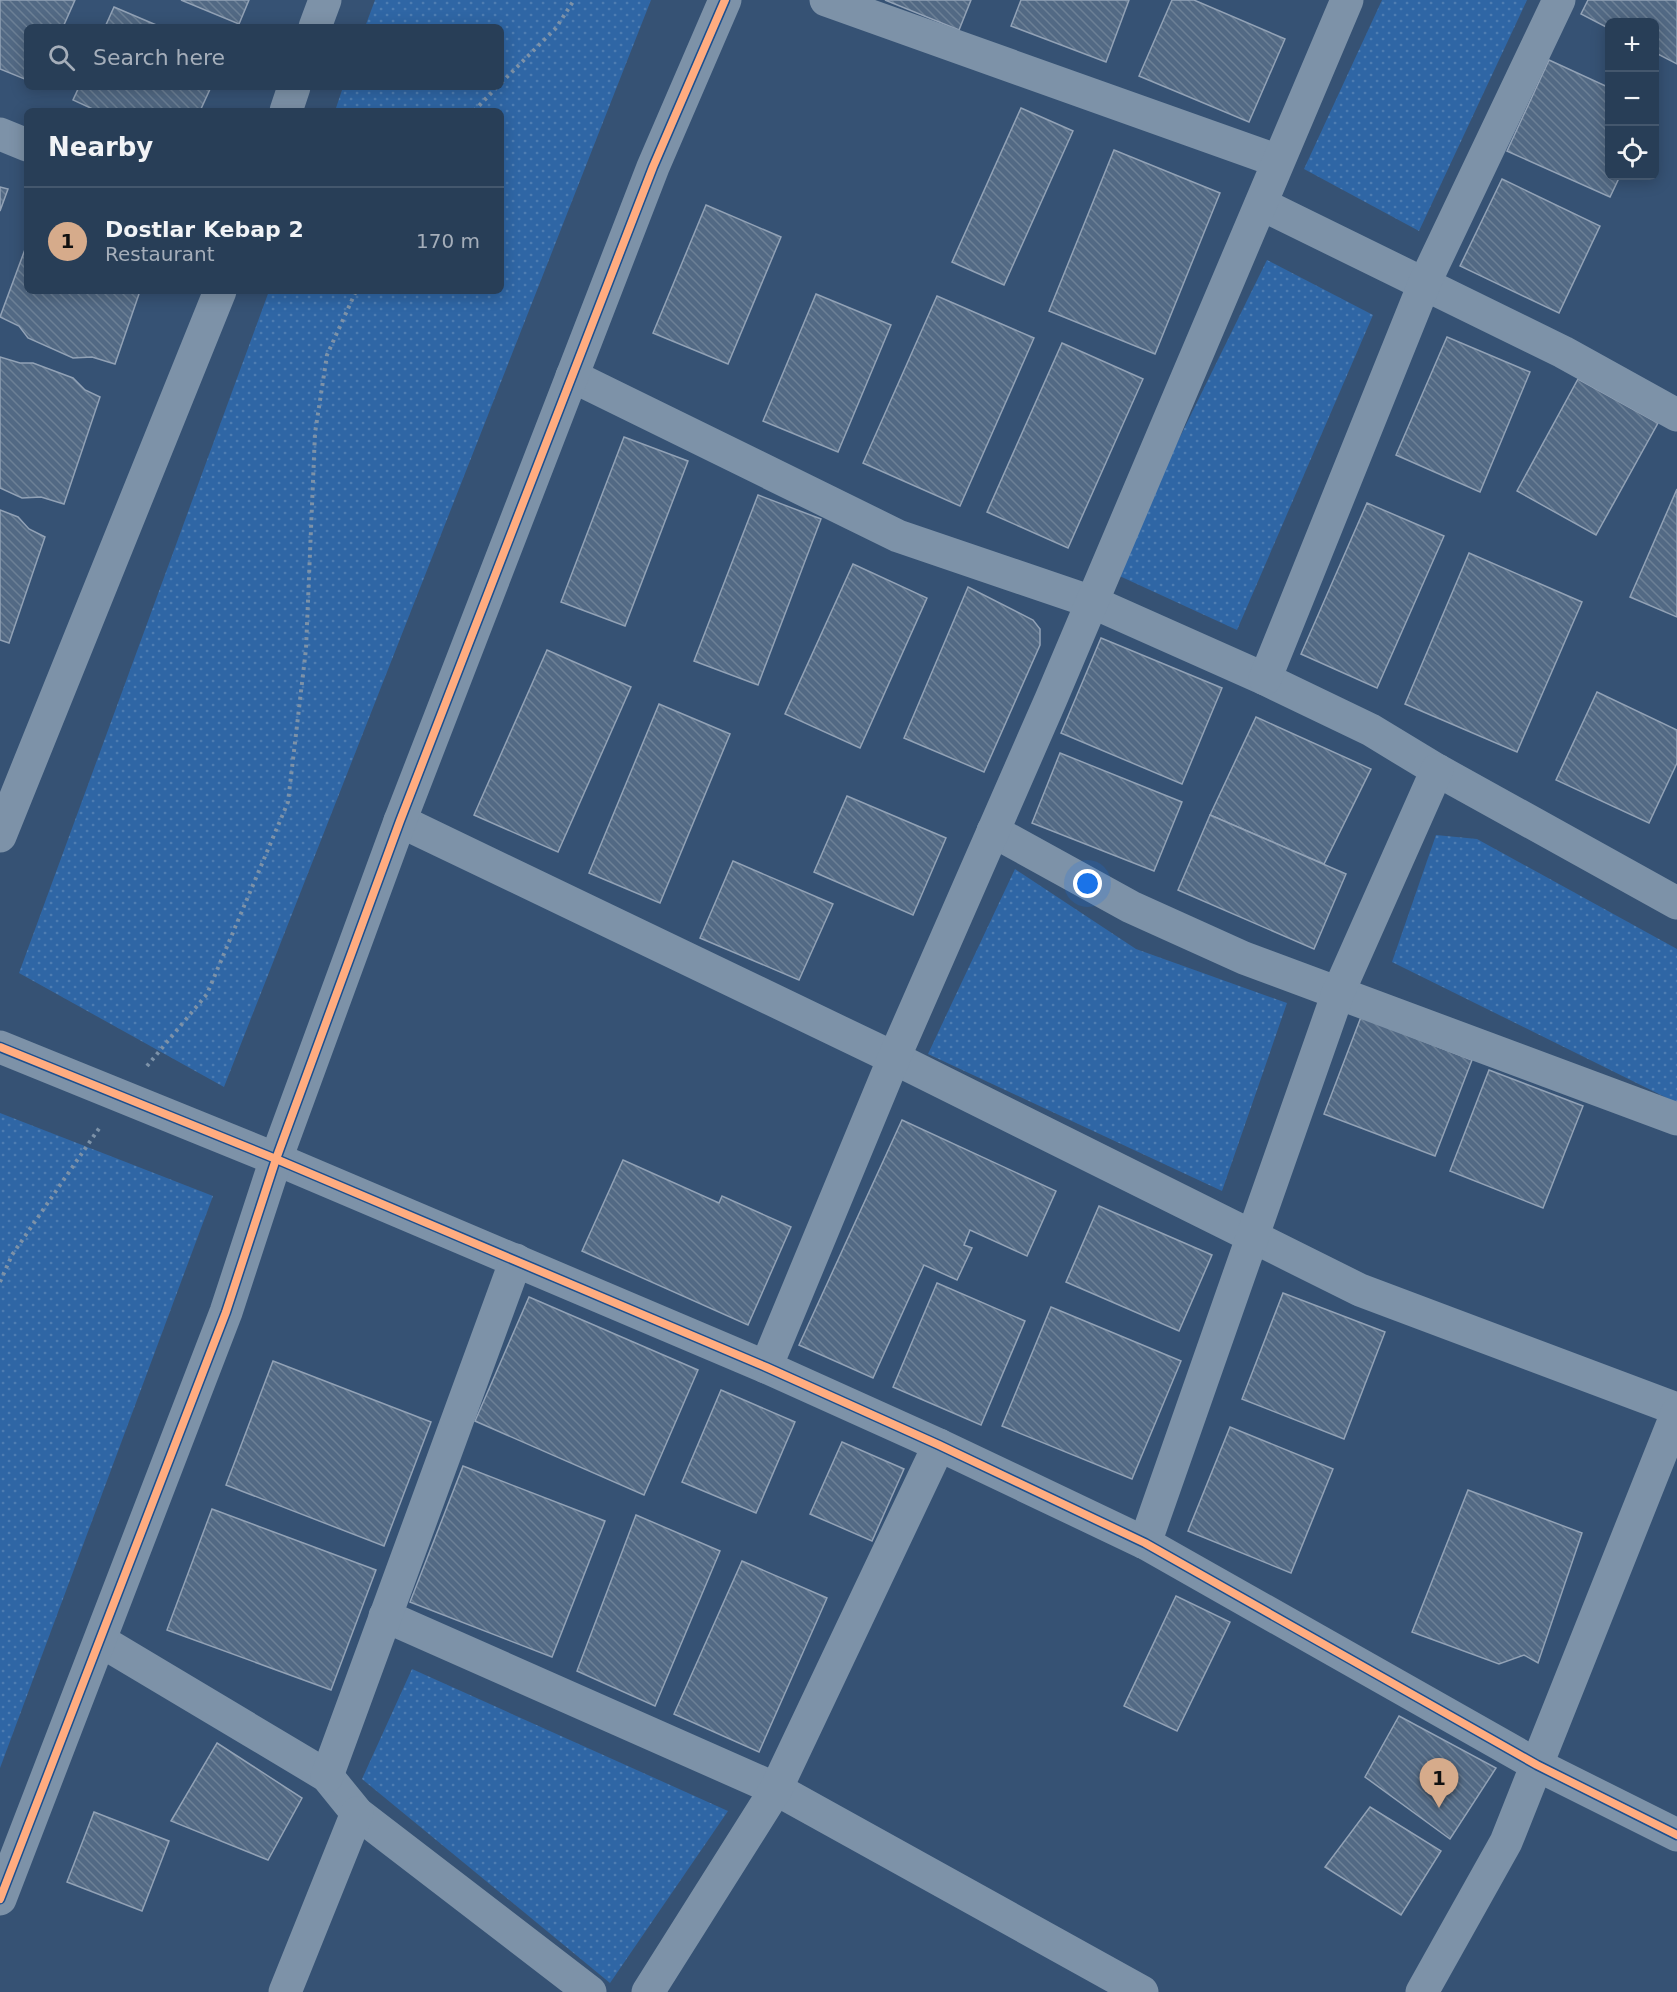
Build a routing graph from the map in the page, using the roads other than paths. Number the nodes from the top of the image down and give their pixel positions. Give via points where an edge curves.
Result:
1 (325, 0) edge
2 (725, 0) edge
3 (826, 0) edge
4 (1347, 0) edge
5 (1559, 0) edge
6 (316, 24) edge
7 (293, 90) edge
8 (287, 108) edge
9 (0, 134) edge
10 (24, 144) edge
11 (1278, 161) junction
12 (1261, 204) junction
13 (1425, 282) junction
14 (219, 294) edge
15 (573, 375) junction
16 (1677, 415) edge
17 (1092, 602) junction
18 (1265, 679) junction
19 (1437, 770) junction
20 (400, 820) junction
21 (993, 831) junction
22 (0, 836) edge
23 (1677, 903) edge
24 (1338, 993) junction
25 (0, 1047) edge
26 (894, 1058) junction
27 (1677, 1119) edge
28 (276, 1159) junction
29 (1254, 1237) junction
30 (516, 1260) junction
31 (766, 1367) junction
32 (1677, 1411) edge
33 (939, 1445) junction
34 (1145, 1544) junction
35 (385, 1616) junction
36 (101, 1641) junction
37 (1537, 1765) junction
38 (327, 1776) junction
39 (776, 1789) junction
40 (357, 1813) junction
41 (1677, 1835) edge
42 (0, 1899) edge
43 (285, 1992) edge
44 (590, 1992) edge
45 (648, 1992) edge
46 (1142, 1992) edge
47 (1422, 1992) edge

1 - 6 street
2 - 15 street via 653,167
3 - 11 street
4 - 11 street
5 - 13 street
7 - 8 street
9 - 10 street
11 - 12 street
12 - 13 street
12 - 17 street
13 - 16 street
13 - 18 street
14 - 22 street
15 - 17 street via 898,536
15 - 20 street
17 - 18 street
17 - 21 street
18 - 19 street via 1371,730
19 - 23 street
19 - 24 street
20 - 26 street
20 - 28 street
21 - 24 street via 1131,908 1244,958
21 - 26 street
24 - 27 street
24 - 29 street
25 - 28 street
26 - 29 street
26 - 31 street
28 - 30 street
28 - 36 street via 226,1312
29 - 32 street via 1360,1290
29 - 34 street
30 - 31 street
30 - 35 street
31 - 33 street
32 - 37 street
33 - 34 street
33 - 39 street
34 - 37 street
35 - 38 street
35 - 39 street
36 - 38 street
36 - 42 street
37 - 41 street
37 - 47 street via 1506,1842
38 - 40 street
39 - 45 street
39 - 46 street
40 - 43 street
40 - 44 street

